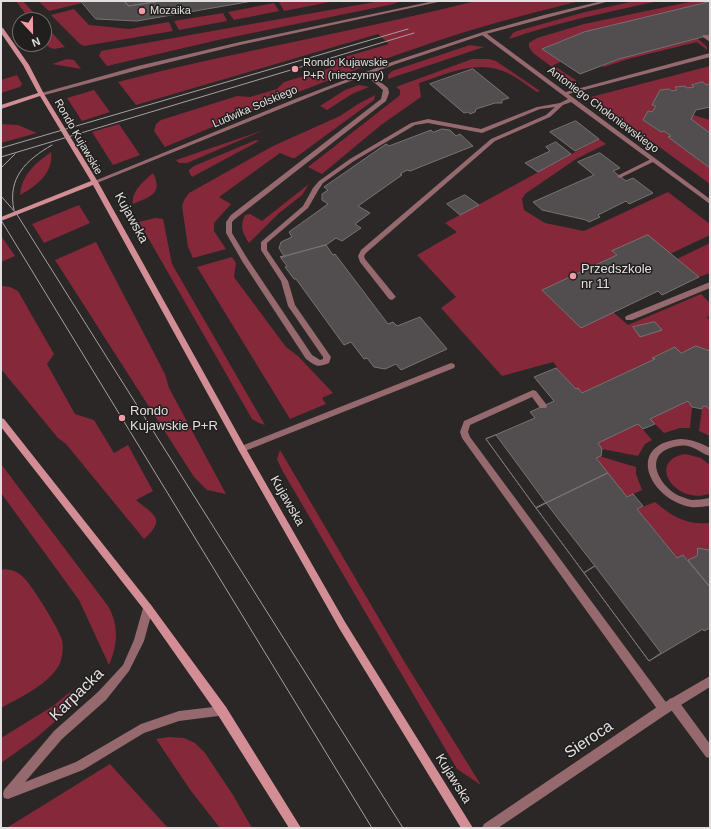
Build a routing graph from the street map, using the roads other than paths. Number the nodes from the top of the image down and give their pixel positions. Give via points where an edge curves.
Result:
1 (441, 1) edge
2 (608, 1) edge
3 (426, 2) edge
4 (1, 28) edge
5 (484, 34) junction
6 (705, 36) dead end
7 (710, 40) edge
8 (710, 56) edge
9 (366, 73) junction
10 (565, 93) junction
11 (41, 94) junction
12 (573, 99) junction
13 (561, 104) junction
14 (1, 106) edge
15 (653, 160) junction
16 (620, 176) dead end
17 (95, 182) junction
18 (710, 202) edge
19 (1, 219) edge
20 (710, 284) edge
21 (392, 297) dead end
22 (629, 318) dead end
23 (451, 366) dead end
24 (543, 406) dead end
25 (1, 421) edge
26 (242, 450) junction
27 (710, 452) edge
28 (710, 502) edge
29 (148, 608) junction
30 (710, 681) edge
31 (669, 706) junction
32 (222, 711) junction
33 (710, 753) edge
34 (4, 796) edge
35 (295, 828) edge
36 (467, 828) edge
37 (488, 828) edge

1 - 3 street
2 - 5 street, Ludwika Solskiego
3 - 11 street via 208,51
4 - 11 main road via 26,65
5 - 9 street, Ludwika Solskiego
5 - 10 street, Antoniego Chołoniewskiego
6 - 7 street
8 - 10 street
9 - 13 street via 386,89 384,100 233,217 228,228 238,250 309,357 319,364 327,357 292,306 284,281 264,250 264,242 306,207 317,185 352,160 413,124 428,120 482,131 538,108
9 - 17 street, Ludwika Solskiego
10 - 12 street, Antoniego Chołoniewskiego
11 - 14 main road, Rondo Kujawskie
11 - 17 main road, Rondo Kujawskie
12 - 13 street
12 - 15 street, Antoniego Chołoniewskiego
13 - 21 street via 548,116 493,140 363,252 362,260
15 - 16 street
15 - 18 street, Antoniego Chołoniewskiego
17 - 19 main road, Rondo Kujawskie
17 - 26 main road, Kujawska
20 - 22 street
23 - 26 street
24 - 31 street via 533,393 467,422 464,432 466,438
25 - 29 main road
26 - 36 main road, Kujawska via 342,625
27 - 28 street via 693,444 669,443 659,448 651,464 655,480 667,494 690,504 703,505
29 - 32 main road
29 - 34 street, Karpacka via 139,641 126,668 102,696 58,734
30 - 31 street, Sieroca
31 - 33 street
31 - 37 street, Sieroca
32 - 34 street, Karpacka via 179,716 141,729 79,766
32 - 35 main road

